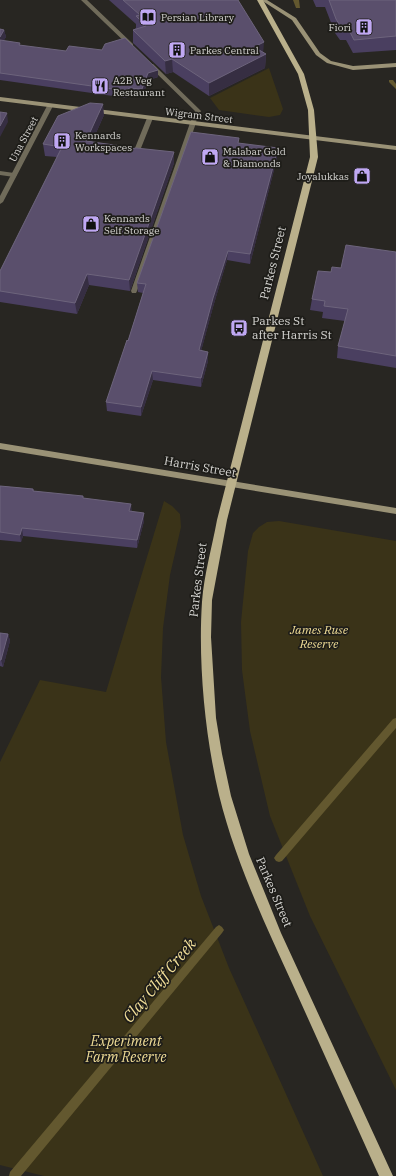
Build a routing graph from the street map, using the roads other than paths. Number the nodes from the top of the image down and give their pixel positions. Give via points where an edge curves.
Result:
1 (84, 0) edge
2 (260, 0) edge
3 (264, 0) edge
4 (133, 48) edge
5 (144, 58) edge
6 (396, 65) edge
7 (0, 99) edge
8 (50, 106) junction
9 (150, 118) junction
10 (193, 123) junction
11 (314, 138) junction
12 (396, 148) edge
13 (134, 158) edge
14 (0, 173) edge
15 (14, 175) junction
16 (0, 202) edge
17 (134, 291) dead end
18 (0, 446) edge
19 (231, 484) junction
20 (396, 511) edge
21 (386, 1176) edge

1 - 4 street
2 - 11 main road, Parkes Street via 301,74 312,110
3 - 6 street via 294,19 318,54 329,62 353,68
5 - 10 street via 198,111
7 - 8 street, Wigram Street
8 - 9 street, Wigram Street
8 - 15 street, Una Street
9 - 10 street, Wigram Street
9 - 13 street
10 - 11 street, Wigram Street
10 - 17 street
11 - 12 street, Wigram Street
11 - 19 main road, Parkes Street via 314,157
14 - 15 street
15 - 16 street, Una Street
18 - 19 street, Harris Street
19 - 20 street, Harris Street
19 - 21 main road, Parkes Street via 207,600 207,677 216,754 243,854 277,937

